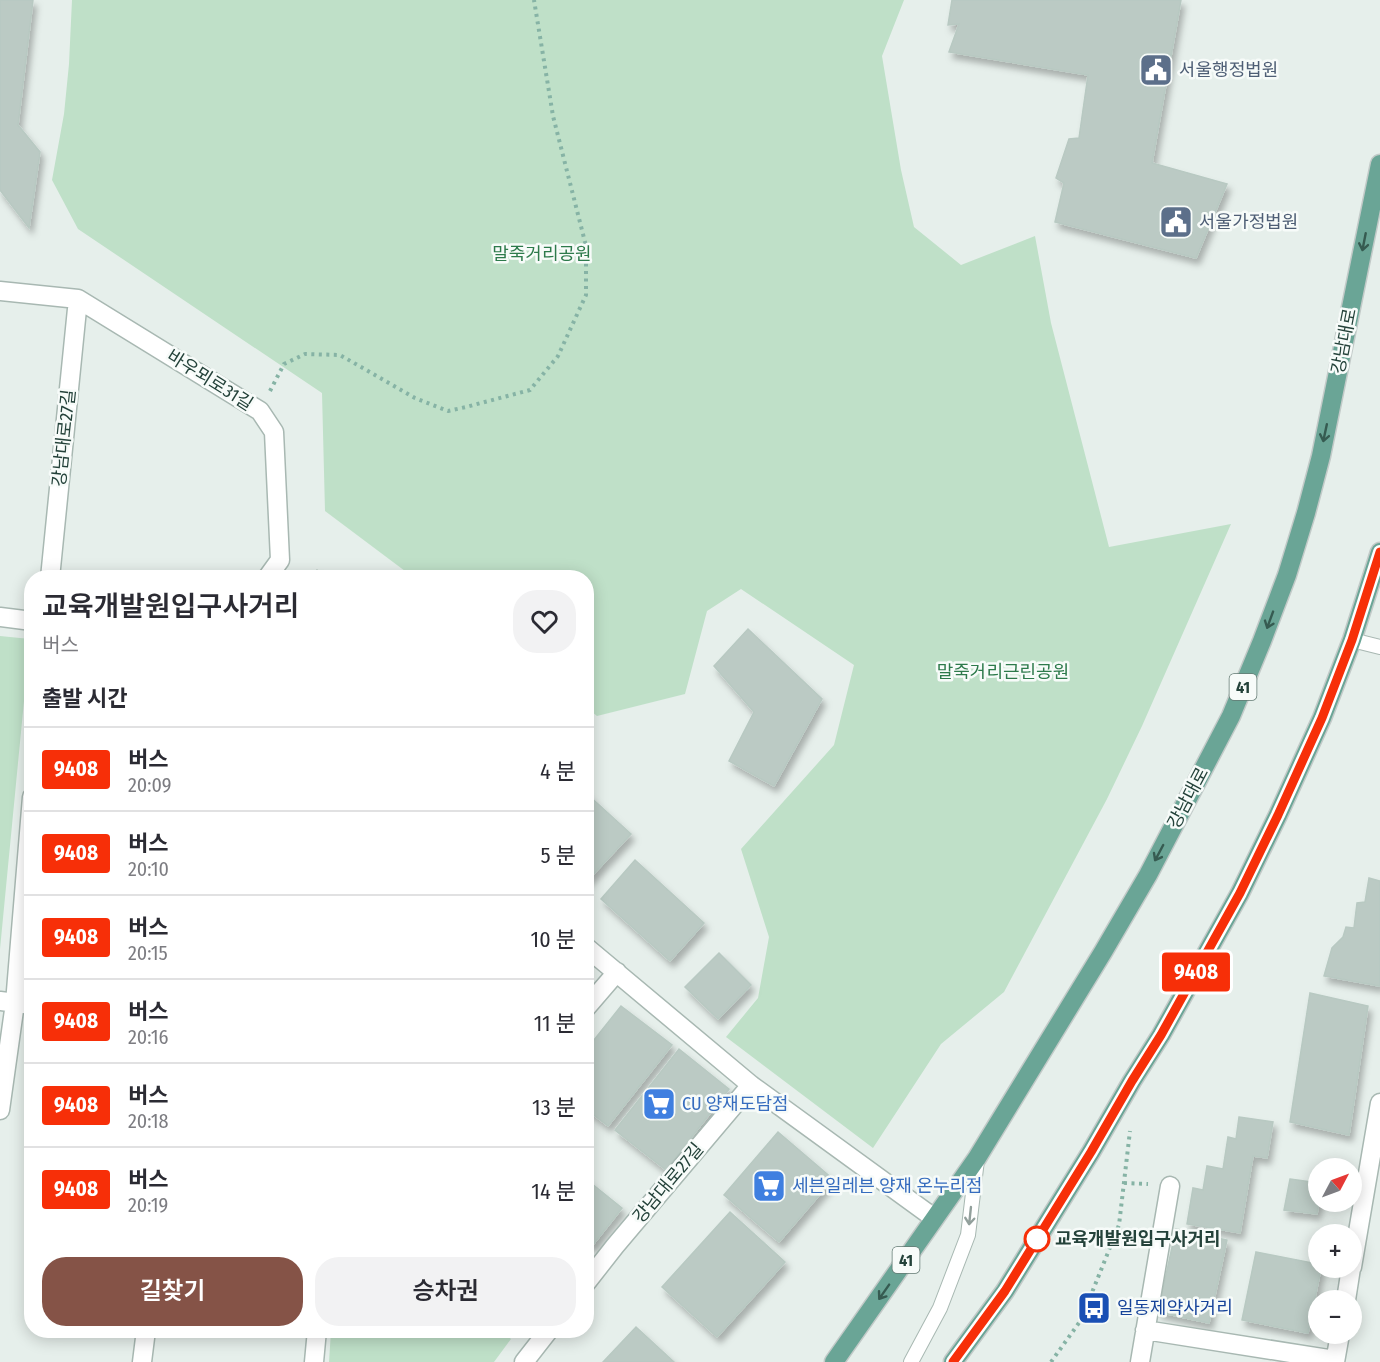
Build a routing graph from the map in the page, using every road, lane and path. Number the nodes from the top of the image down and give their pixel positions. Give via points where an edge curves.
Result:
1 (534, 0) edge
2 (1380, 164) edge
3 (0, 291) edge
4 (78, 299) junction
5 (260, 411) junction
6 (1380, 552) edge
7 (51, 570) edge
8 (273, 570) edge
9 (0, 617) edge
10 (24, 620) edge
11 (1352, 640) junction
12 (1380, 647) edge
13 (24, 900) edge
14 (594, 953) edge
15 (617, 972) junction
16 (594, 999) edge
17 (16, 1003) edge
18 (751, 1085) junction
19 (1380, 1103) edge
20 (0, 1110) edge
21 (1131, 1127) dead end
22 (977, 1158) junction
23 (1170, 1186) dead end
24 (934, 1218) junction
25 (1359, 1224) edge
26 (594, 1273) edge
27 (1145, 1330) junction
28 (145, 1338) edge
29 (316, 1338) edge
30 (543, 1338) edge
31 (1338, 1344) edge
32 (1335, 1361) edge
33 (142, 1362) edge
34 (314, 1362) edge
35 (524, 1362) edge
36 (834, 1362) edge
37 (911, 1362) edge
38 (953, 1362) edge
39 (1051, 1362) edge
40 (1140, 1362) edge

1 - 5 path via 554,116 586,246 586,295 558,356 530,390 448,411 415,398 340,355 305,354 284,363
2 -> 22 main road, 강남대로 / 41 via 1321,456 1287,575 1262,641 1231,716 1148,875
3 - 4 street, 바우뫼로31길
4 - 5 street, 바우뫼로31길
4 - 7 street, 강남대로27길
5 - 8 street, 바우뫼로31길 via 274,432 280,560
6 - 11 main road
9 - 10 street
11 - 12 lane
11 - 38 main road via 1278,815 1203,960 1024,1261
13 - 17 street
14 - 15 street
15 - 16 street
15 - 18 street
17 - 20 street
18 - 24 street
18 - 26 street, 강남대로27길
19 - 25 street
21 - 39 path via 1119,1225 1081,1320
22 - 24 main road, 강남대로 / 41
22 -> 37 lane via 968,1235 940,1308
23 - 27 street
24 -> 36 main road, 강남대로 / 41
27 - 32 street
27 - 40 street
28 - 33 street
29 - 34 street
30 - 35 street
31 - 32 street

